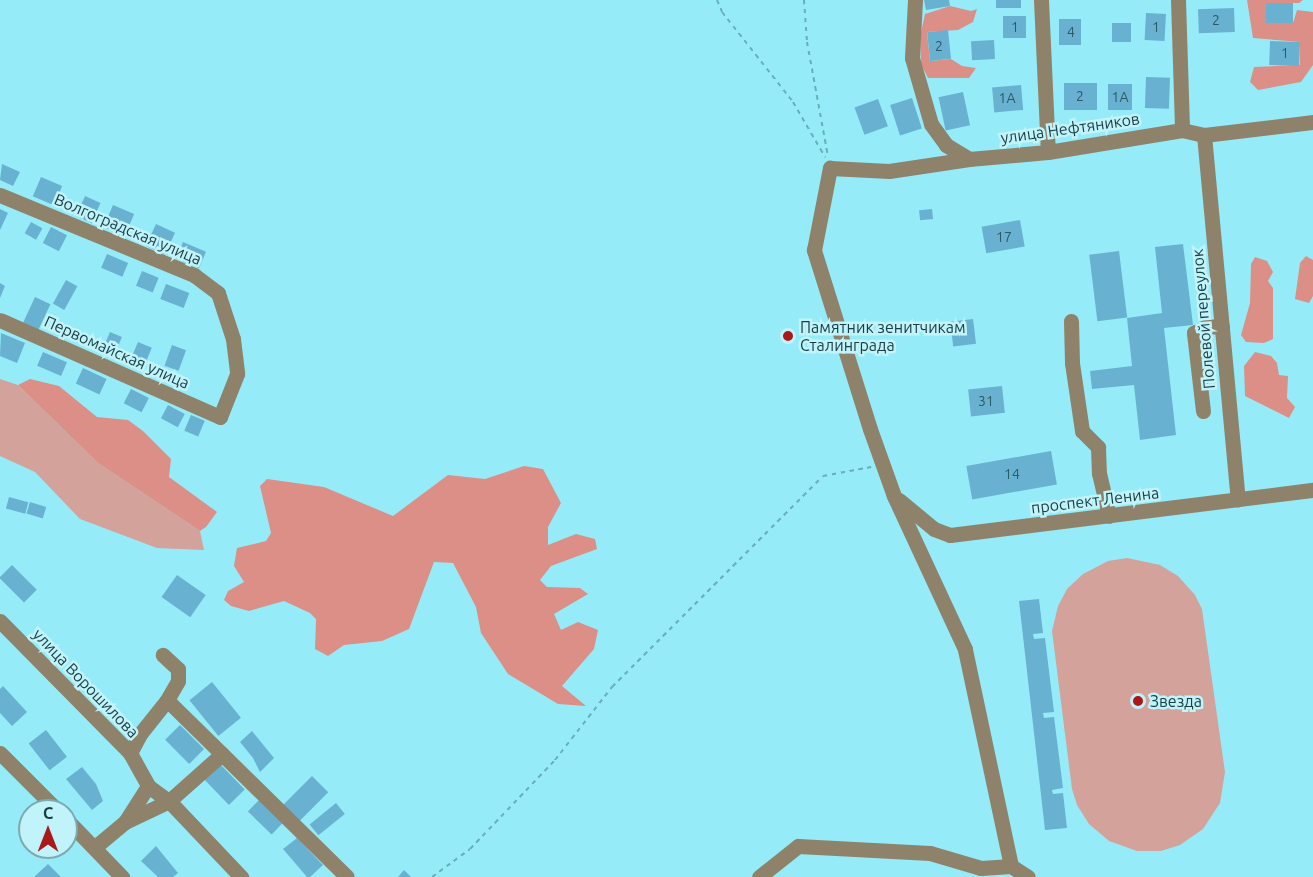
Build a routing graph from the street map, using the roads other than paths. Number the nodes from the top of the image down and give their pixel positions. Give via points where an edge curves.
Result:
1 (915, 0) edge
2 (1041, 0) edge
3 (1178, 0) edge
4 (1313, 122) edge
5 (1182, 130) junction
6 (1204, 135) junction
7 (1048, 153) junction
8 (969, 159) junction
9 (0, 195) edge
10 (0, 320) edge
11 (1071, 321) dead end
12 (1222, 326) junction
13 (1203, 411) dead end
14 (220, 417) joint
15 (1313, 490) edge
16 (894, 496) junction
17 (1238, 499) junction
18 (1109, 516) junction
19 (0, 621) edge
20 (163, 655) dead end
21 (167, 700) junction
22 (0, 753) edge
23 (130, 753) junction
24 (222, 754) junction
25 (148, 786) junction
26 (46, 799) edge
27 (169, 801) junction
28 (125, 822) junction
29 (78, 831) edge
30 (95, 847) junction
31 (1011, 867) junction
32 (122, 877) edge
33 (242, 877) edge
34 (347, 877) edge
35 (759, 877) edge
36 (1028, 877) edge

1 - 8 street via 912,58 931,124 946,145
2 - 7 street
3 - 5 street
4 - 6 street, улица Нефтяников
5 - 6 street, улица Нефтяников
5 - 7 street, улица Нефтяников
6 - 12 street, Полевой переулок
7 - 8 street, улица Нефтяников
8 - 16 street, улица Нефтяников via 889,171 830,168 814,250
9 - 14 street, Волгоградская улица via 194,275 218,293 233,339 237,374
10 - 14 street, Первомайская улица
11 - 18 street via 1072,363 1082,431 1098,447 1099,473
12 - 13 street via 1205,327 1194,333
12 - 17 street, Полевой переулок
15 - 17 street, проспект Ленина
16 - 18 street, проспект Ленина via 934,530 950,535
16 - 31 street via 965,649
17 - 18 street, проспект Ленина
19 - 23 street, улица Ворошилова
20 - 21 street via 178,669 178,681
21 - 23 street
21 - 24 street
22 - 26 street
23 - 25 street, улица Ворошилова
24 - 27 street
24 - 34 street
25 - 27 street, улица Ворошилова
25 - 28 street
27 - 28 street
27 - 33 street, улица Ворошилова
28 - 30 street
29 - 30 street
30 - 32 street
31 - 35 street via 981,868 930,853 798,846
31 - 36 street

